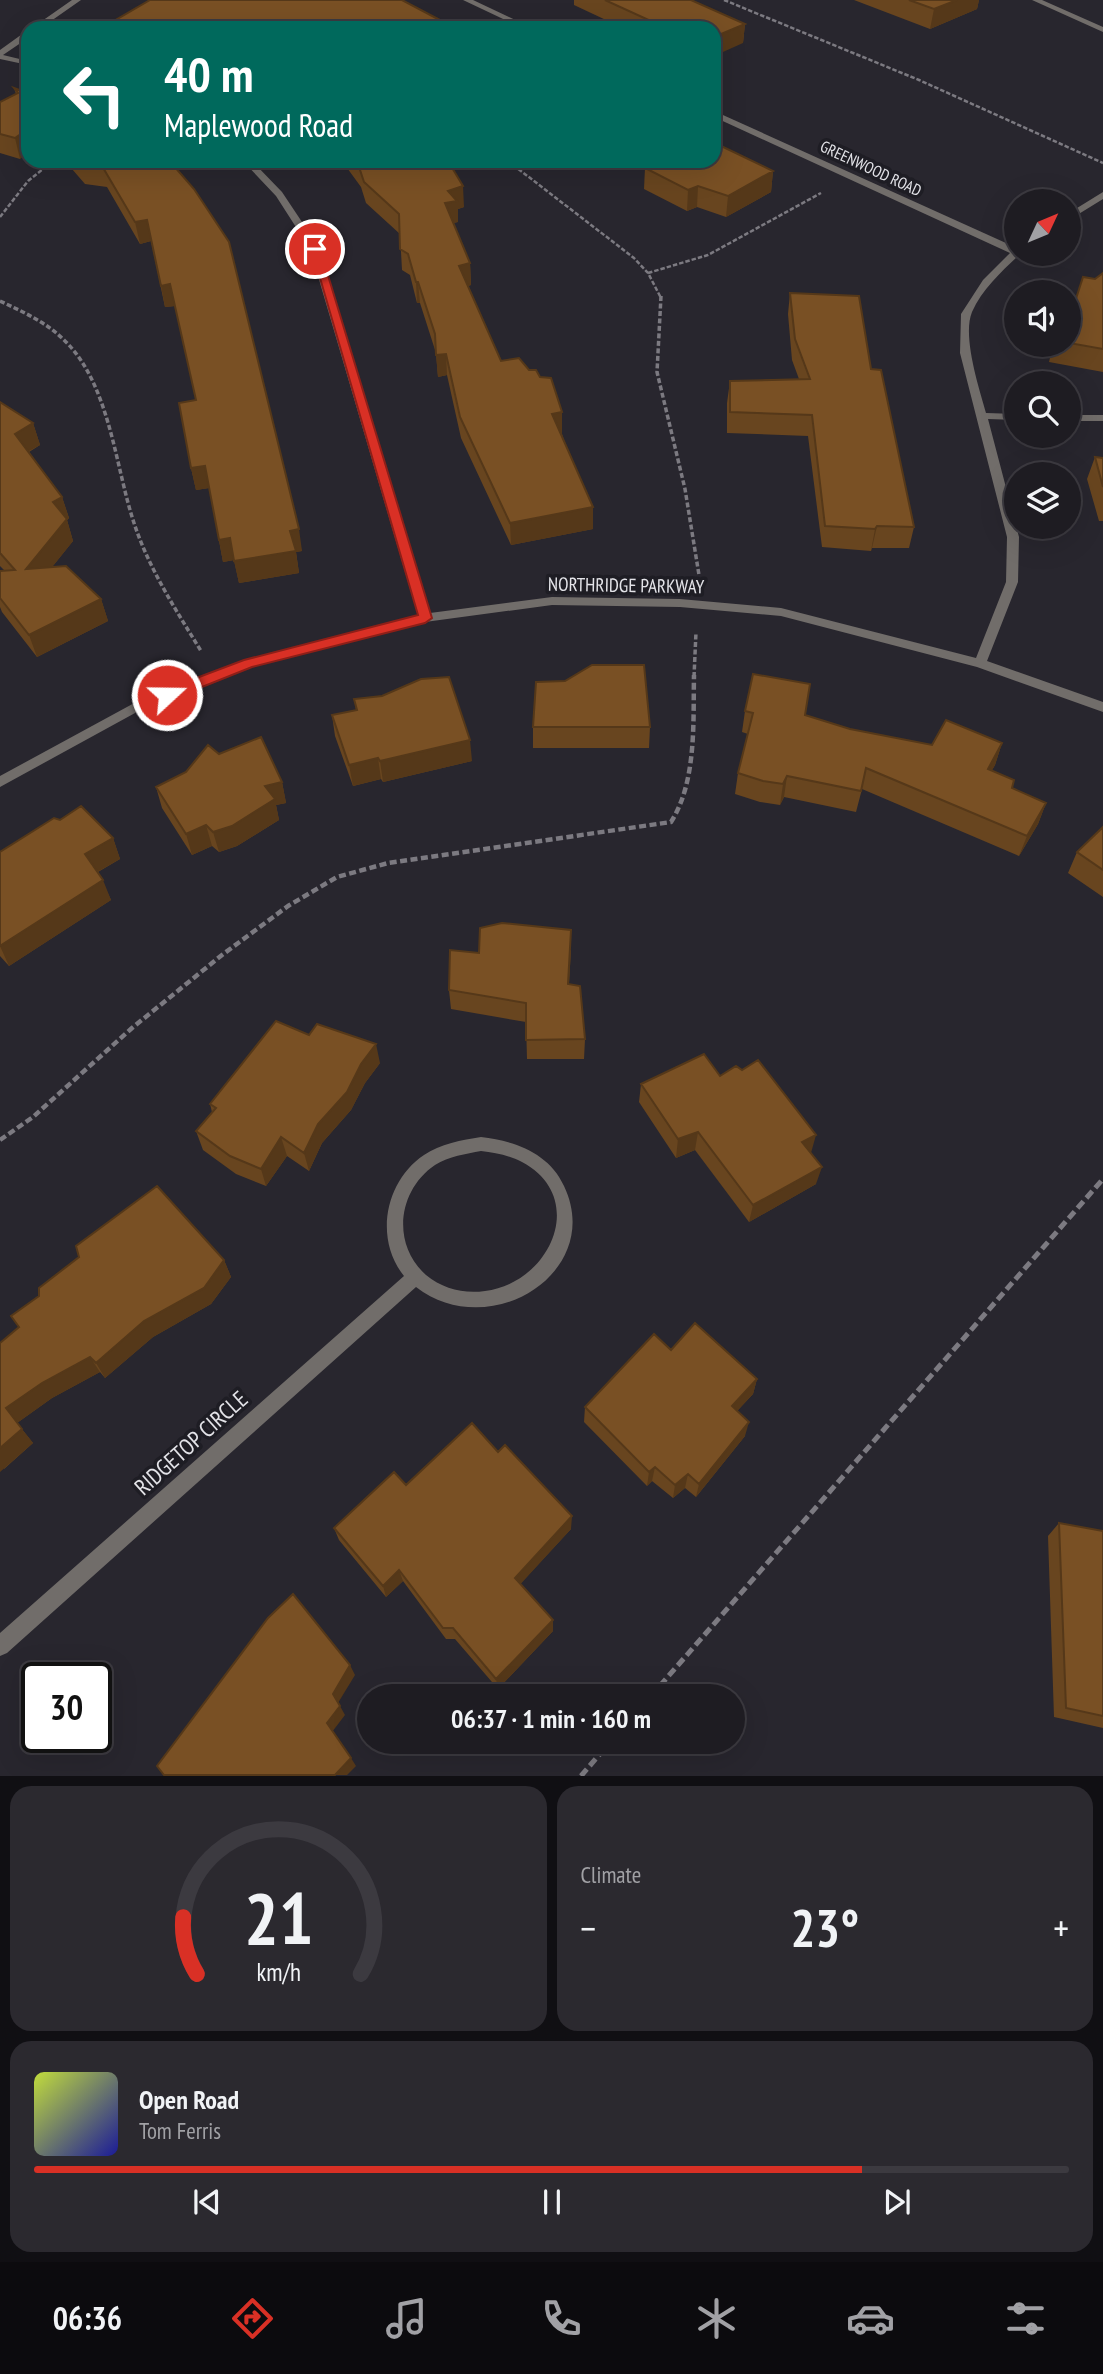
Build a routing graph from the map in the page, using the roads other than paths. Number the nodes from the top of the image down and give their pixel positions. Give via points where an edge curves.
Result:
1 (77, 0) edge
2 (467, 0) edge
3 (1036, 0) edge
4 (46, 21) edge
5 (513, 21) edge
6 (1103, 30) edge
7 (21, 40) edge
8 (0, 56) edge
9 (21, 62) edge
10 (721, 117) edge
11 (254, 168) edge
12 (1103, 195) edge
13 (1082, 209) edge
14 (1004, 246) edge
15 (1004, 263) edge
16 (984, 416) junction
17 (1004, 417) edge
18 (1081, 418) edge
19 (1103, 418) edge
20 (425, 618) junction
21 (980, 663) junction
22 (1103, 707) edge
23 (3, 775) edge
24 (415, 1277) junction
25 (0, 1646) edge

1 - 4 street
2 - 5 street
3 - 6 street
7 - 8 street
8 - 9 street
10 - 14 street, GREENWOOD ROAD
11 - 20 street via 279,194 315,249
12 - 13 street
15 - 16 street via 966,314 965,353
16 - 17 street
16 - 21 street via 1013,537 1012,582
18 - 19 street
20 - 21 street, NORTHRIDGE PARKWAY via 552,601 698,605 782,612
20 - 23 street, NORTHRIDGE PARKWAY via 249,663 142,704
21 - 22 street, NORTHRIDGE PARKWAY
24 - 24 street via 435,1292 459,1301 489,1301 517,1294 541,1276 557,1254 565,1228 563,1202 551,1178 533,1160 509,1148 481,1144 454,1148 429,1160 409,1179 397,1203 393,1228 400,1255
24 - 25 street, RIDGETOP CIRCLE

